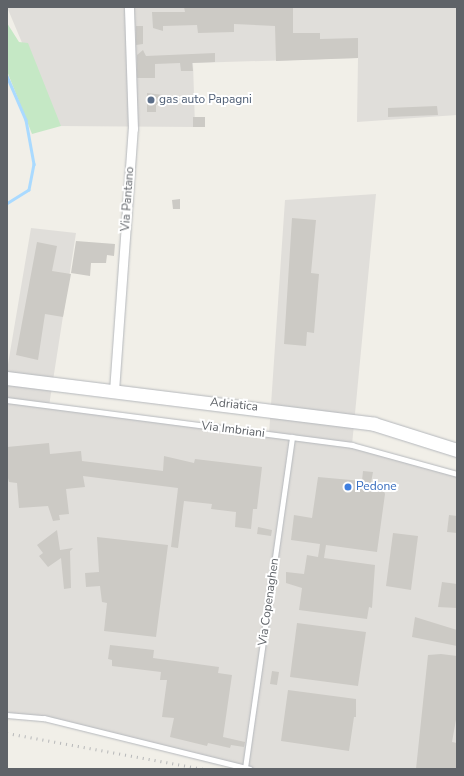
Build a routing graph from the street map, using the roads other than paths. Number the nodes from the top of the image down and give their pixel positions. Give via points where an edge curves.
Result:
1 (129, 7) edge
2 (7, 378) edge
3 (114, 391) junction
4 (7, 400) edge
5 (292, 437) junction
6 (457, 450) edge
7 (457, 474) edge
8 (7, 715) edge
9 (248, 768) edge

1 - 3 street, Via Pantano via 133,129
2 - 3 main road, Adriatica
3 - 6 main road, Adriatica via 374,424
4 - 5 lane, Via Imbriani
5 - 7 lane, Via Imbriani via 352,445
5 - 9 lane, Via Copenaghen
8 - 9 lane via 44,718

